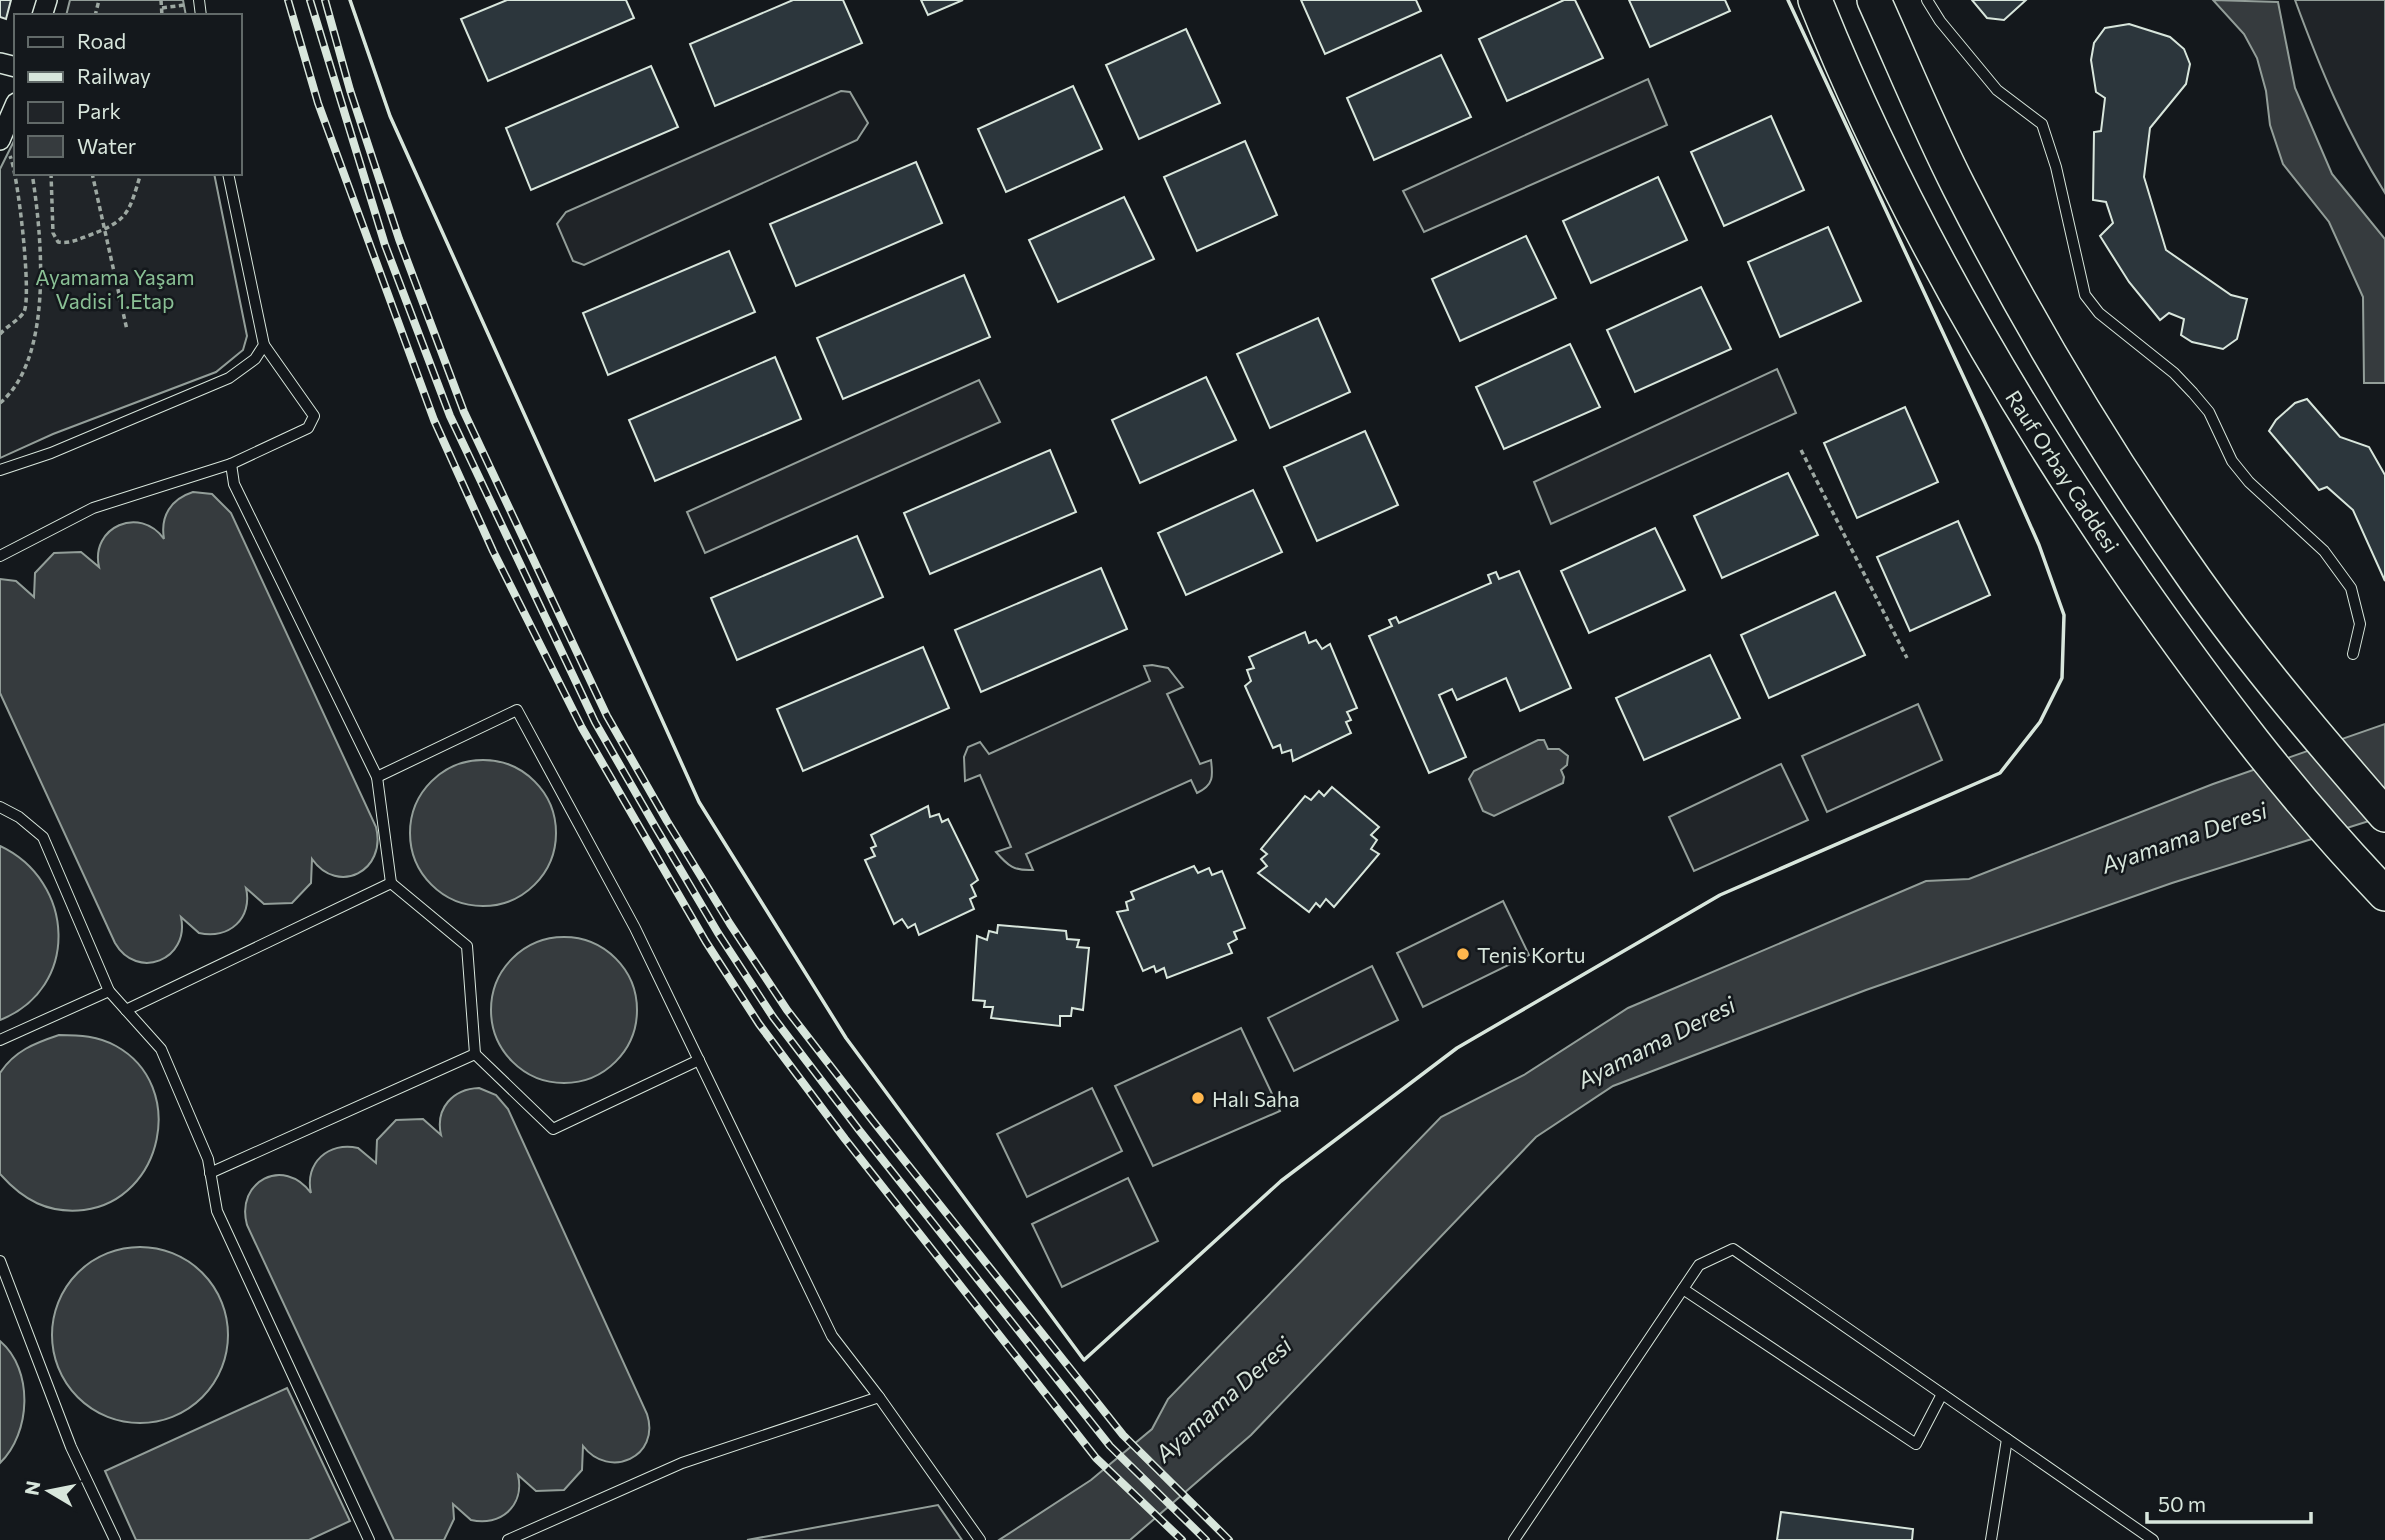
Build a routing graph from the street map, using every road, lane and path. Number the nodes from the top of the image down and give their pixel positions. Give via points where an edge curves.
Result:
1 (161, 0) edge
2 (1815, 0) edge
3 (1874, 0) edge
4 (1927, 0) edge
5 (188, 4) dead end
6 (162, 8) junction
7 (162, 14) edge
8 (14, 108) edge
9 (1, 139) edge
10 (14, 169) edge
11 (15, 175) edge
12 (32, 175) edge
13 (51, 175) edge
14 (92, 175) edge
15 (140, 175) edge
16 (228, 175) edge
17 (104, 229) junction
18 (127, 330) dead end
19 (0, 334) edge
20 (264, 345) junction
21 (0, 403) edge
22 (1801, 450) dead end
23 (232, 464) junction
24 (0, 471) edge
25 (0, 556) edge
26 (2353, 654) dead end
27 (1907, 658) dead end
28 (377, 777) junction
29 (0, 807) edge
30 (2385, 815) edge
31 (391, 883) junction
32 (2378, 887) edge
33 (109, 991) junction
34 (126, 1010) junction
35 (0, 1040) edge
36 (475, 1054) junction
37 (699, 1060) junction
38 (210, 1173) junction
39 (0, 1261) edge
40 (1683, 1289) junction
41 (1942, 1394) junction
42 (879, 1397) junction
43 (2007, 1439) junction
44 (115, 1540) edge
45 (369, 1540) edge
46 (508, 1540) edge
47 (980, 1540) edge
48 (1514, 1540) edge
49 (1991, 1540) edge
50 (2153, 1540) edge

1 - 6 path
2 - 32 highway, Rauf Orbay Caddesi via 1890,167 1990,354 2091,517 2251,743
3 - 30 highway via 1958,186 2063,373 2196,580 2299,715
4 - 26 lane via 1997,90 2042,124 2085,295 2099,313 2193,393 2249,482 2324,551 2351,588 2360,624
5 - 6 path
6 - 7 path
8 - 9 street
9 - 10 path
11 - 19 path via 25,250 25,302 24,312
12 - 21 path via 40,225 38,312 22,378
13 - 17 path via 53,233 58,242
14 - 17 path
15 - 17 path via 129,210 121,221
16 - 20 lane
17 - 18 path
20 - 23 lane via 314,416 308,428 294,437
20 - 24 lane via 255,359 229,378
22 - 27 path
23 - 25 lane via 93,508
23 - 28 lane via 234,484
28 - 31 lane
28 - 37 lane via 517,710 635,928
29 - 33 lane via 43,837
31 - 34 lane
31 - 36 lane via 467,946
33 - 34 lane
33 - 35 lane
34 - 38 lane via 161,1049 208,1158
36 - 37 lane via 554,1129
36 - 38 lane
37 - 42 lane via 832,1336
38 - 45 lane via 216,1211
39 - 44 lane via 71,1447
40 - 41 lane via 1699,1265 1733,1249
40 - 41 lane via 1916,1444
40 - 48 lane
41 - 43 lane
42 - 46 lane via 682,1463
42 - 47 lane
43 - 49 lane
43 - 50 lane

